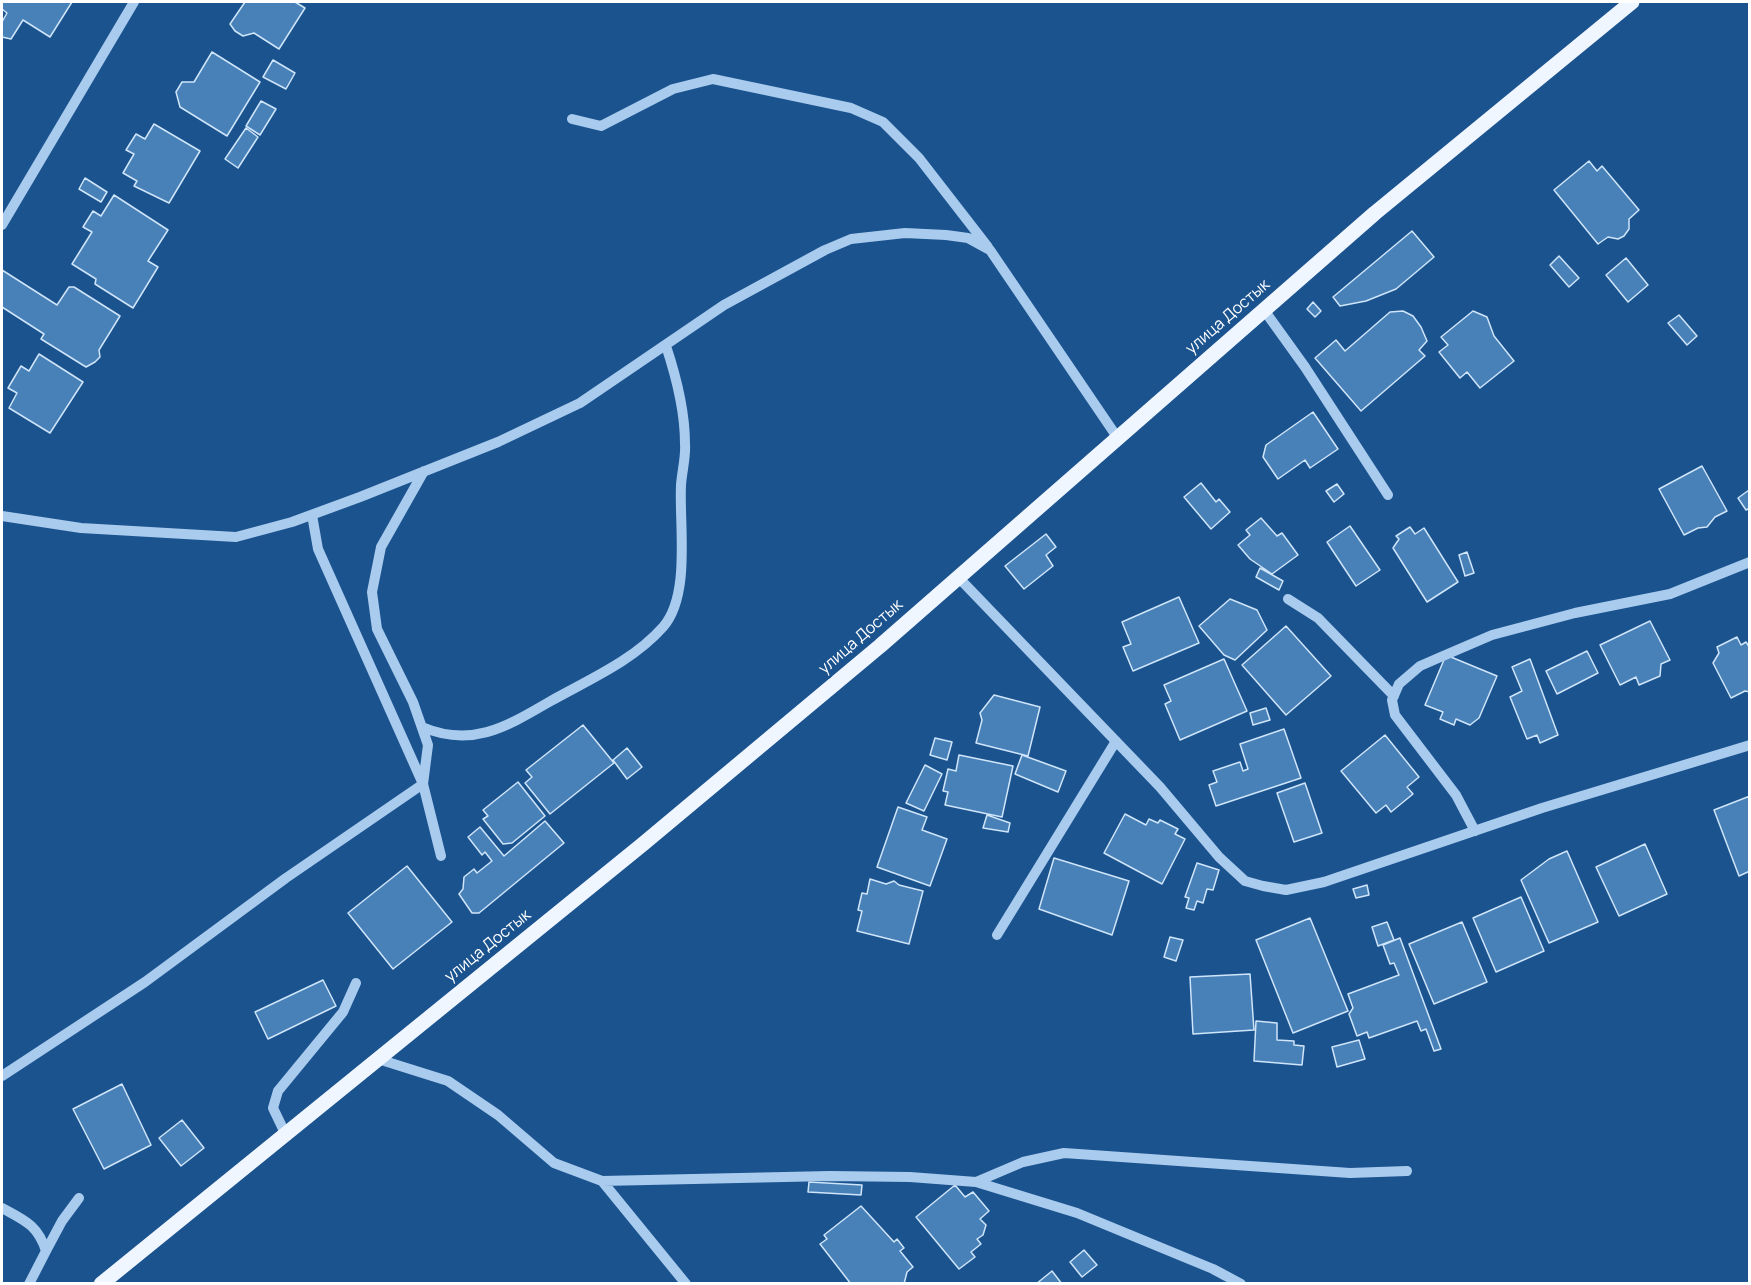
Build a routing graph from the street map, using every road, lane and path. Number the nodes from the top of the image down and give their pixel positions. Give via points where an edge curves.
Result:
1 (135, 2) edge
2 (1632, 2) edge
3 (572, 119) dead end
4 (2, 225) edge
5 (990, 250) junction
6 (1264, 310) junction
7 (666, 346) junction
8 (1117, 437) junction
9 (424, 471) junction
10 (1388, 495) dead end
11 (312, 515) junction
12 (2, 516) edge
13 (1749, 562) edge
14 (957, 576) junction
15 (1288, 599) dead end
16 (1394, 696) junction
17 (422, 727) junction
18 (1116, 741) junction
19 (1749, 745) edge
20 (423, 784) junction
21 (1475, 831) junction
22 (441, 856) dead end
23 (997, 935) dead end
24 (356, 983) dead end
25 (378, 1059) junction
26 (2, 1076) edge
27 (285, 1133) junction
28 (1407, 1171) dead end
29 (602, 1181) junction
30 (976, 1182) junction
31 (79, 1198) dead end
32 (2, 1208) edge
33 (45, 1251) junction
34 (29, 1284) edge
35 (101, 1284) edge
36 (686, 1284) edge
37 (1241, 1284) edge

1 - 4 street
2 - 6 main road, улица Достык
3 - 5 street via 600,126 673,89 712,79 851,108 882,122 919,158
5 - 7 street via 968,238 946,235 905,233 851,239 825,249 724,305
5 - 8 street
6 - 8 main road, улица Достык
6 - 10 street
7 - 9 street via 580,403
7 - 17 street via 685,444 680,576 675,604 664,626 613,666 488,733 464,738
8 - 14 main road, улица Достык
9 - 11 street
9 - 17 street via 381,547 372,592 377,630 414,702
11 - 12 street via 236,537 81,528
11 - 20 street via 318,549
13 - 16 street via 1670,594 1492,635 1420,666 1399,684
14 - 18 street
14 - 25 main road, улица Достык via 880,646 643,844
15 - 16 street via 1318,618
16 - 21 street via 1395,714 1456,795
17 - 20 street via 428,745
18 - 21 street via 1219,857 1245,881 1263,886 1286,890 1324,882
18 - 23 street
19 - 21 street
20 - 22 street
20 - 26 street via 145,982
24 - 27 street via 343,1012 278,1091 273,1108
25 - 27 main road, улица Достык
25 - 29 street via 448,1080 554,1162
27 - 35 main road, улица Достык
28 - 30 street via 1339,1172 1064,1153 1023,1162
29 - 30 street via 841,1176
29 - 36 street
30 - 37 street via 1077,1213
31 - 33 street
32 - 33 street via 28,1223 41,1236
33 - 34 street

